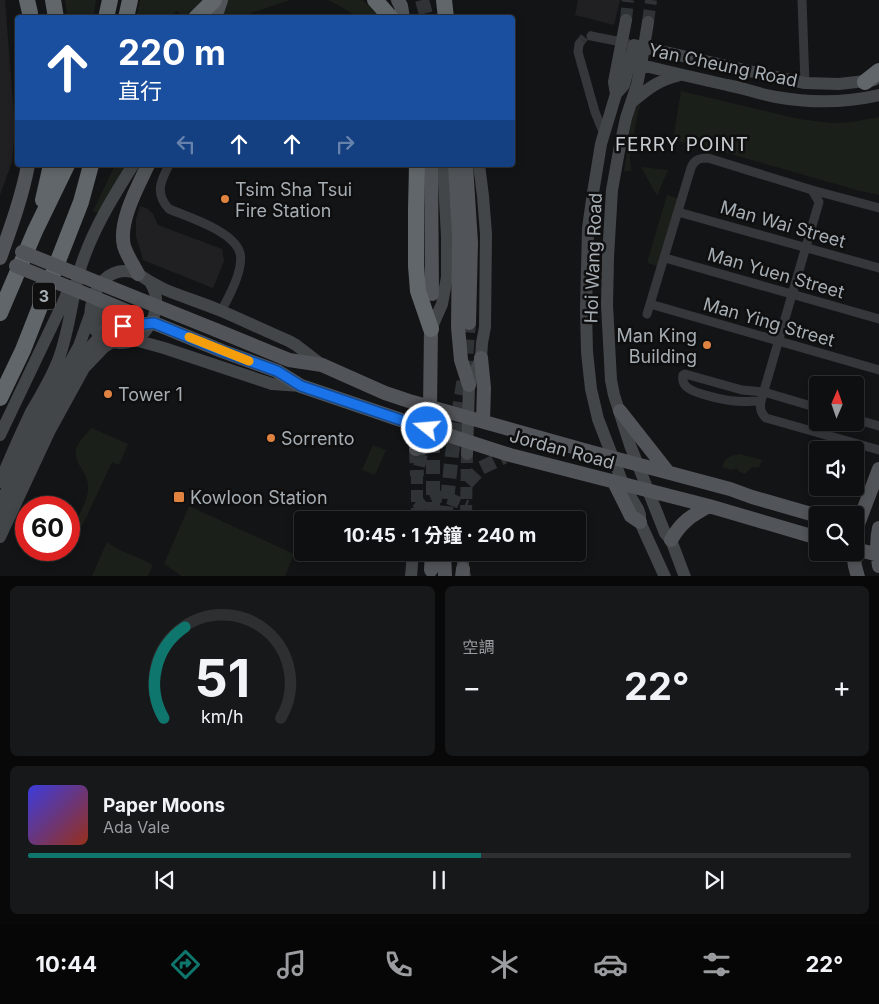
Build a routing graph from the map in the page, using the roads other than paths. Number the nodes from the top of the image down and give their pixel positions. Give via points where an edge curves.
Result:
1 (53, 0) edge
2 (110, 0) edge
3 (130, 0) edge
4 (198, 0) edge
5 (214, 0) edge
6 (221, 0) edge
7 (375, 0) edge
8 (398, 0) edge
9 (444, 0) edge
10 (802, 0) edge
11 (56, 15) edge
12 (107, 15) edge
13 (127, 15) edge
14 (186, 15) edge
15 (199, 15) edge
16 (216, 15) edge
17 (388, 15) edge
18 (402, 15) edge
19 (446, 15) edge
20 (626, 20) tunnel mouth
21 (648, 22) tunnel mouth
22 (592, 36) dead end
23 (579, 44) dead end
24 (633, 45) junction
25 (630, 62) junction
26 (879, 71) edge
27 (680, 75) junction
28 (872, 80) edge
29 (805, 83) junction
30 (879, 95) edge
31 (812, 101) junction
32 (632, 102) junction
33 (604, 134) junction
34 (28, 167) edge
35 (51, 167) edge
36 (65, 167) edge
37 (91, 167) edge
38 (98, 167) edge
39 (132, 167) edge
40 (147, 167) edge
41 (168, 167) edge
42 (418, 167) edge
43 (431, 167) edge
44 (443, 167) edge
45 (455, 167) edge
46 (466, 167) edge
47 (479, 167) edge
48 (87, 183) junction
49 (812, 190) junction
50 (833, 196) junction
51 (819, 202) junction
52 (879, 208) edge
53 (678, 212) junction
54 (35, 231) junction
55 (806, 248) junction
56 (2, 254) edge
57 (665, 258) junction
58 (879, 268) edge
59 (76, 274) junction
60 (138, 274) junction
61 (94, 281) junction
62 (150, 282) junction
63 (70, 287) junction
64 (432, 294) dead end
65 (792, 295) junction
66 (98, 299) junction
67 (650, 304) junction
68 (221, 311) junction
69 (0, 314) edge
70 (647, 314) dead end
71 (90, 315) junction
72 (879, 319) edge
73 (154, 323) junction
74 (469, 323) tunnel mouth
75 (430, 329) junction
76 (109, 337) junction
77 (135, 340) junction
78 (779, 341) junction
79 (481, 358) junction
80 (322, 365) junction
81 (879, 370) edge
82 (469, 384) junction
83 (301, 386) junction
84 (763, 396) junction
85 (0, 398) edge
86 (809, 406) edge
87 (430, 407) junction
88 (620, 411) junction
89 (468, 417) junction
90 (483, 421) junction
91 (864, 422) edge
92 (879, 426) edge
93 (422, 427) junction
94 (0, 435) edge
95 (467, 448) junction
96 (419, 449) tunnel mouth
97 (879, 450) edge
98 (612, 457) junction
99 (638, 464) junction
100 (879, 469) edge
101 (668, 472) junction
102 (0, 482) edge
103 (619, 483) junction
104 (649, 491) junction
105 (0, 505) edge
106 (708, 506) junction
107 (864, 506) edge
108 (809, 513) edge
109 (0, 521) edge
110 (640, 522) joint
111 (864, 531) edge
112 (878, 533) edge
113 (809, 535) edge
114 (0, 537) edge
115 (671, 540) junction
116 (864, 553) edge
117 (878, 559) edge
118 (412, 561) edge
119 (432, 561) edge
120 (444, 561) edge
121 (463, 561) edge
122 (854, 561) edge
123 (431, 570) dead end
124 (463, 574) edge
125 (411, 576) edge
126 (445, 576) edge
127 (664, 576) edge
128 (685, 576) edge
129 (858, 576) edge

1 - 11 highway
2 - 12 highway
3 - 13 highway
4 - 14 highway
5 - 15 highway
6 - 16 main road
7 - 17 highway
8 - 18 main road
9 - 19 highway
10 - 29 street
20 - 24 street, Hoi Wang Road
21 - 24 street, Hoi Wang Road
22 - 24 street
23 - 33 street via 578,52
24 - 25 street, Hoi Wang Road
24 - 25 street, Hoi Wang Road
24 - 29 street, Yan Cheung Road
25 - 27 street, Yan Cheung Road
25 - 32 street, Hoi Wang Road
25 - 33 street, Hoi Wang Road via 614,82 616,94
26 - 28 highway
27 - 31 street, Yan Cheung Road via 777,97
27 - 32 street via 658,82
28 - 29 street, Yan Cheung Road via 839,84
29 - 31 street
30 - 31 street, Yan Cheung Road
32 - 88 street, Hoi Wang Road via 612,190 608,256 611,380
33 - 98 street, Hoi Wang Road via 588,228 587,352 598,420
34 - 56 main road
35 - 54 highway
36 - 54 highway, 3
37 - 48 highway, 3
38 - 48 highway
39 - 102 street via 90,242 60,354
40 - 60 main road via 124,223 123,234 125,249
41 - 68 street via 160,191 163,202 169,209 220,231 239,250 241,259 237,280
42 - 75 highway via 416,266 418,291
43 - 64 main road
44 - 75 street via 447,277 442,304
45 - 82 main road via 460,236 458,327 461,360
46 - 74 main road via 471,243
47 - 79 street via 486,234 485,327
48 - 85 highway, 3 via 23,350
49 - 50 street
49 - 51 street
49 - 53 street via 699,158 692,164
50 - 51 street
50 - 52 street
51 - 55 street
53 - 55 street, Man Wai Street
53 - 57 street
54 - 69 highway, 3
55 - 58 street, Man Wai Street
55 - 65 street
56 - 59 main road, Jordan Road, bridge
56 - 63 main road, Jordan Road, bridge
57 - 65 street, Man Yuen Street
57 - 67 street
59 - 61 main road, Jordan Road, bridge
59 - 63 street
60 - 62 street, Jordan Road
60 - 71 street via 119,271 106,277 93,298
61 - 66 street
61 - 80 main road, Jordan Road, bridge via 289,360
62 - 68 street, Jordan Road
62 - 77 street via 156,299 154,312 144,333
63 - 66 main road, Jordan Road, bridge
63 - 94 street
65 - 72 street, Man Yuen Street
65 - 78 street
66 - 73 main road, Jordan Road
66 - 76 street
67 - 70 street
67 - 78 street, Man Ying Street
68 - 80 street, Jordan Road via 296,345
71 - 76 street via 97,332 105,339
71 - 105 street via 79,346 40,417
73 - 76 main road, bridge via 123,326
73 - 83 main road, Jordan Road via 277,371
75 - 87 main road
76 - 77 street, Jordan Road via 129,342
76 - 109 street, bridge via 96,340 68,379
76 - 114 street via 84,368 50,430
77 - 83 street, Jordan Road via 272,384
78 - 81 street, Man Ying Street
78 - 84 street
79 - 82 street
79 - 90 main road
80 - 87 main road, Jordan Road via 385,393
82 - 89 street
83 - 93 main road, Jordan Road
84 - 84 street via 733,401 721,399 688,388 682,378 685,374
84 - 86 street
84 - 97 street via 760,408 766,418
87 - 89 main road, Jordan Road
87 - 93 main road
88 - 99 street, Hoi Wang Road
88 - 101 main road
89 - 90 main road, Jordan Road
89 - 95 street
90 - 98 main road, Jordan Road
91 - 92 street
93 - 95 main road, Jordan Road
93 - 96 main road
95 - 103 main road, Jordan Road
98 - 99 main road, Jordan Road
98 - 103 street, Hoi Wang Road
99 - 101 main road, Jordan Road
99 - 104 street, Hoi Wang Road
100 - 107 main road
101 - 108 main road, Jordan Road
103 - 104 main road, Jordan Road
103 - 110 main road via 631,516
104 - 106 main road, Jordan Road
104 - 115 street, Hoi Wang Road via 665,533
106 - 113 main road, Jordan Road
106 - 115 main road via 684,521
110 - 127 street
111 - 112 main road
112 - 117 main road
115 - 128 street, Hoi Wang Road
116 - 117 main road
118 - 125 street
119 - 123 main road
120 - 126 main road
121 - 124 street
122 - 129 main road

